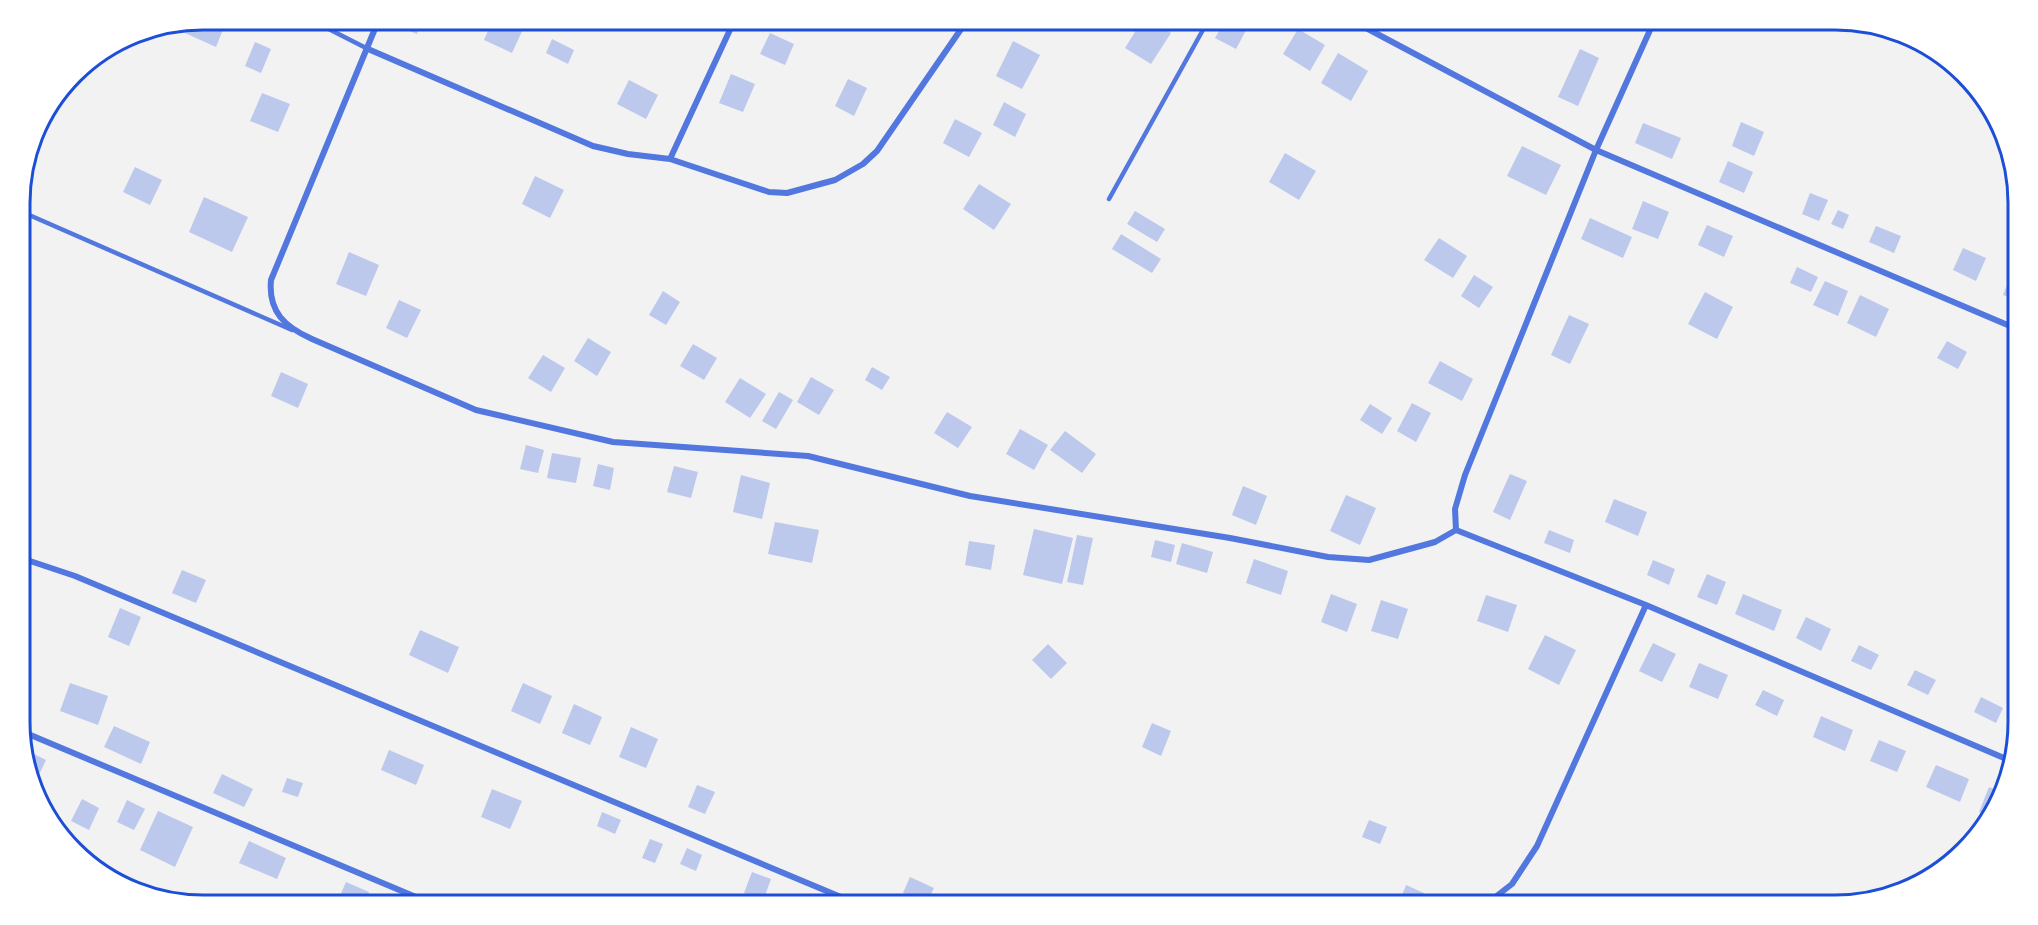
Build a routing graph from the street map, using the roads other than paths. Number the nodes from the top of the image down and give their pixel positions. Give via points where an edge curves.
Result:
1 (329, 30) edge
2 (375, 30) edge
3 (730, 30) edge
4 (961, 30) edge
5 (1203, 30) edge
6 (1368, 30) edge
7 (1651, 30) edge
8 (368, 49) junction
9 (1596, 150) junction
10 (670, 159) junction
11 (1109, 199) dead end
12 (30, 215) edge
13 (2008, 325) edge
14 (295, 331) junction
15 (1456, 530) junction
16 (30, 561) edge
17 (1646, 605) junction
18 (31, 735) edge
19 (2004, 758) edge
20 (411, 895) edge
21 (836, 895) edge
22 (1498, 895) edge

1 - 8 lane
2 - 8 street
3 - 10 street
4 - 10 street via 877,151 835,180 787,193 769,192
5 - 11 lane
6 - 9 street
7 - 9 street
8 - 10 street via 593,146
8 - 14 street via 271,280 275,311
9 - 13 street
9 - 15 street via 1465,475 1455,509
12 - 14 lane
14 - 15 street via 476,410 614,442 808,456 970,496 1328,557 1369,560 1435,543
15 - 17 street
16 - 21 street via 75,576
17 - 19 street
17 - 22 street via 1537,846 1512,884
18 - 20 street

